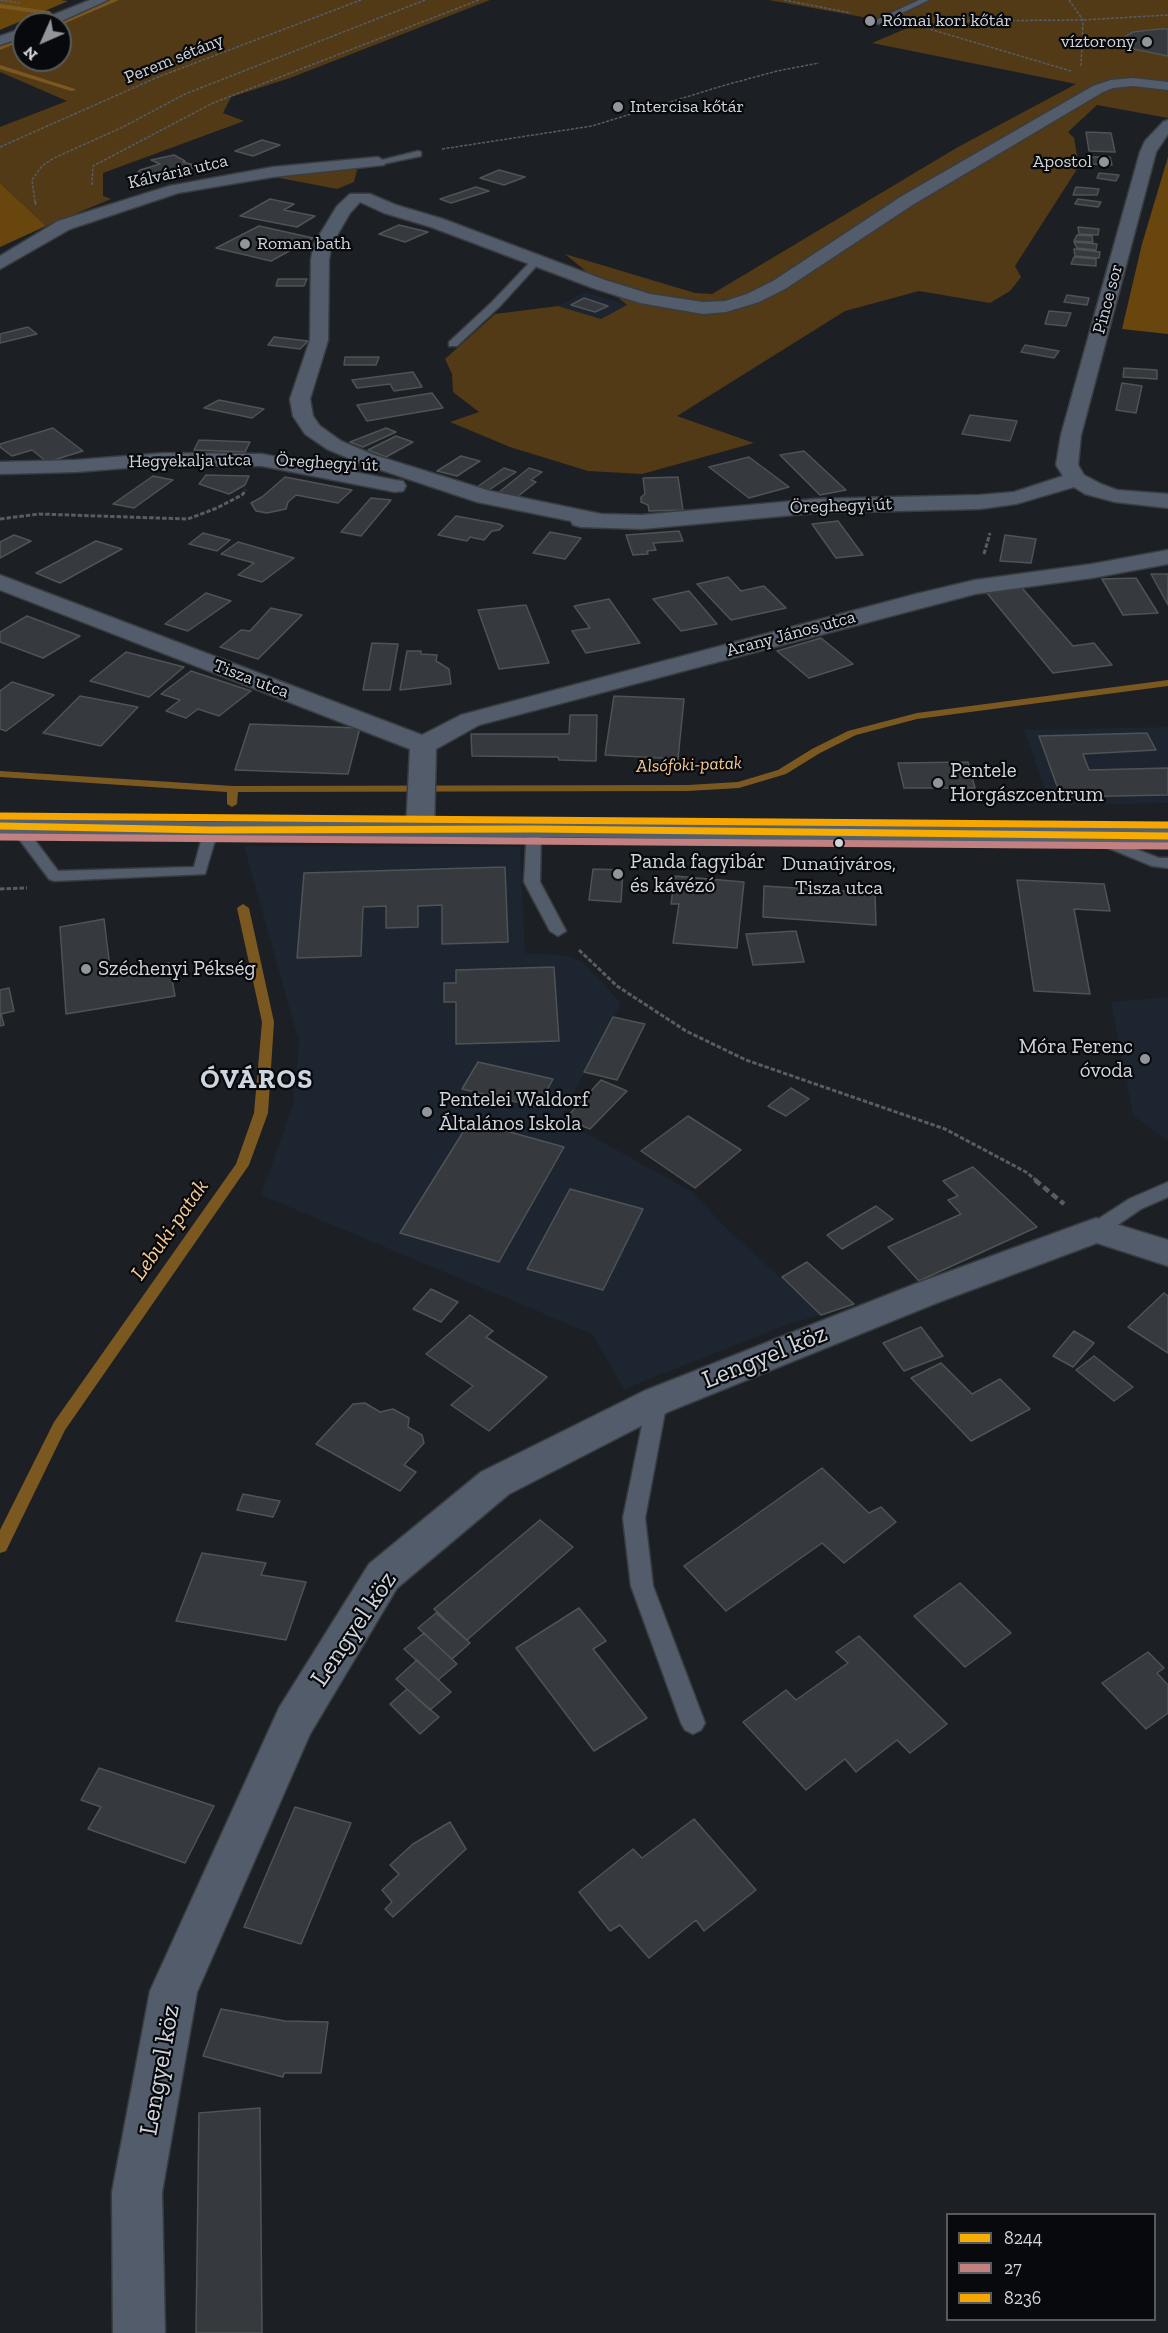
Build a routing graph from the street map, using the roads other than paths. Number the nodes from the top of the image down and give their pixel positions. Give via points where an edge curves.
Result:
1 (101, 0) edge
2 (926, 0) edge
3 (72, 12) edge
4 (879, 20) road end
5 (1168, 86) edge
6 (1168, 125) edge
7 (418, 154) road end
8 (378, 162) junction
9 (361, 196) junction
10 (536, 261) junction
11 (0, 264) edge
12 (453, 344) dead end
13 (262, 460) junction
14 (393, 466) junction
15 (0, 468) edge
16 (1076, 479) junction
17 (377, 482) joint
18 (1168, 501) edge
19 (603, 521) junction
20 (1168, 557) edge
21 (0, 582) edge
22 (423, 745) junction
23 (421, 820) junction
24 (0, 826) edge
25 (30, 826) junction
26 (534, 829) junction
27 (211, 830) junction
28 (1168, 836) edge
29 (1094, 837) junction
30 (1168, 863) edge
31 (558, 931) road end
32 (1168, 1189) edge
33 (1096, 1230) junction
34 (1168, 1253) edge
35 (657, 1401) junction
36 (693, 1723) dead end
37 (139, 2333) edge

1 - 3 street
2 - 4 lane
5 - 10 street via 1112,84 1065,107 908,200 818,260 753,298 726,306 675,305
6 - 16 street, Pince sor via 1151,144 1071,435 1067,465
7 - 8 lane
8 - 9 street, Öreghegyi út via 365,178
8 - 11 street, Kálvária utca via 198,184 93,214 47,233
9 - 10 street
9 - 14 street, Öreghegyi út via 343,210 323,244 319,339 300,399 303,416 312,430 334,445
10 - 12 lane
13 - 14 street, Öreghegyi út
13 - 15 street, Hegyekalja utca via 165,459
13 - 17 street, Hegyekalja utca
14 - 19 street, Öreghegyi út via 485,497
16 - 18 street via 1115,496
16 - 19 street, Öreghegyi út via 1016,498 980,502 815,506 642,522
17 - 19 street, Öreghegyi út via 460,503 553,519
20 - 22 street, Arany János utca via 975,587 916,601 470,720
21 - 22 street, Tisza utca
22 - 23 street
23 - 26 street
23 - 27 street
24 - 25 street
25 - 27 street
25 - 27 lane via 26,839 54,876 200,871
26 - 29 street
26 - 31 lane via 532,882
28 - 29 street
29 - 30 lane
32 - 33 lane via 1135,1204
33 - 34 street
33 - 35 street, Lengyel köz
35 - 36 lane via 634,1518 642,1586
35 - 37 street, Lengyel köz via 495,1483 382,1576 294,1722 174,1991 137,2192

